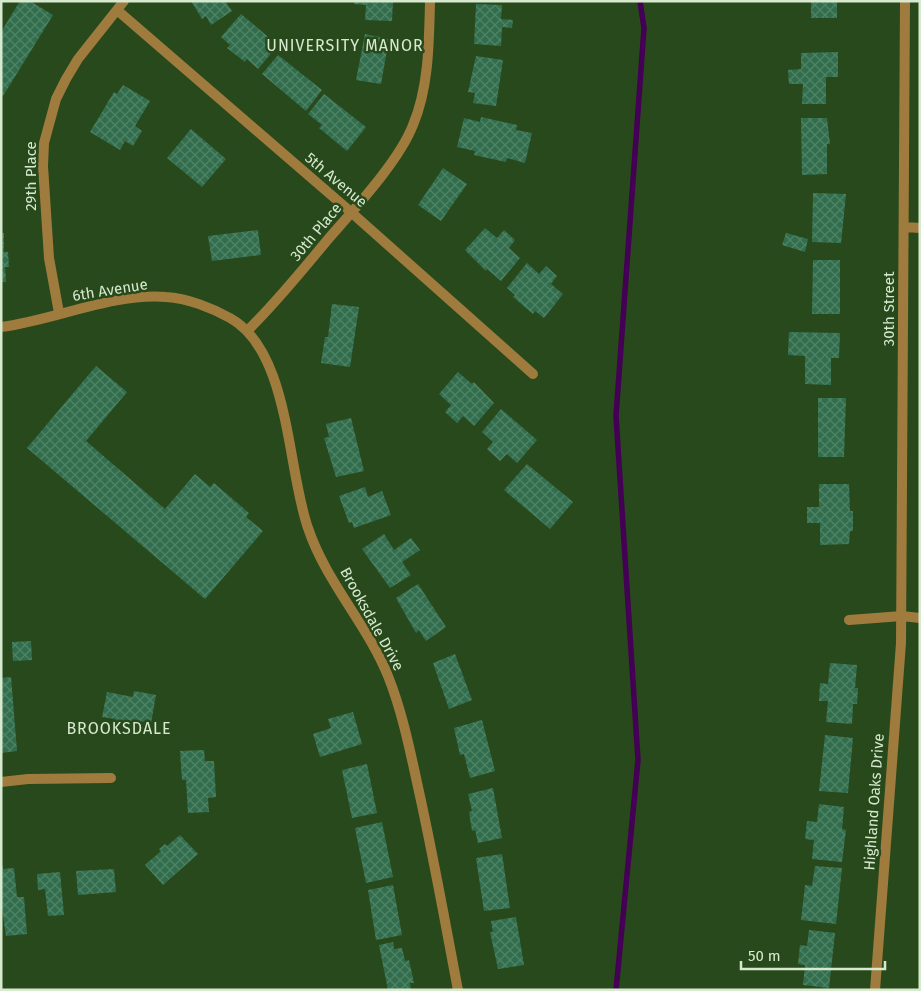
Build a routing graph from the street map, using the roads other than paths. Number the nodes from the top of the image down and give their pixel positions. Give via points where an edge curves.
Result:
1 (124, 1) edge
2 (430, 1) edge
3 (905, 1) edge
4 (118, 10) junction
5 (352, 213) junction
6 (904, 227) junction
7 (920, 228) edge
8 (59, 313) junction
9 (1, 327) edge
10 (247, 330) junction
11 (533, 374) dead end
12 (902, 616) junction
13 (920, 618) edge
14 (849, 620) dead end
15 (111, 778) dead end
16 (1, 782) edge
17 (458, 990) edge
18 (875, 990) edge

1 - 4 street, 29th Place
2 - 5 street, 30th Place via 424,80 413,125
3 - 6 street, 30th Street
4 - 5 street, 5th Avenue
4 - 8 street, 29th Place via 66,79 56,99 44,142 49,258
5 - 10 street, 30th Place via 272,307
5 - 11 street, 5th Avenue
6 - 7 street
6 - 12 street, 30th Street
8 - 9 street
8 - 10 street, 6th Avenue via 120,301 166,297 230,318
10 - 17 street, Brooksdale Drive via 274,374 296,487 309,531 321,558 377,652 395,696 427,830
12 - 13 street
12 - 14 street
12 - 18 street, Highland Oaks Drive
15 - 16 street

